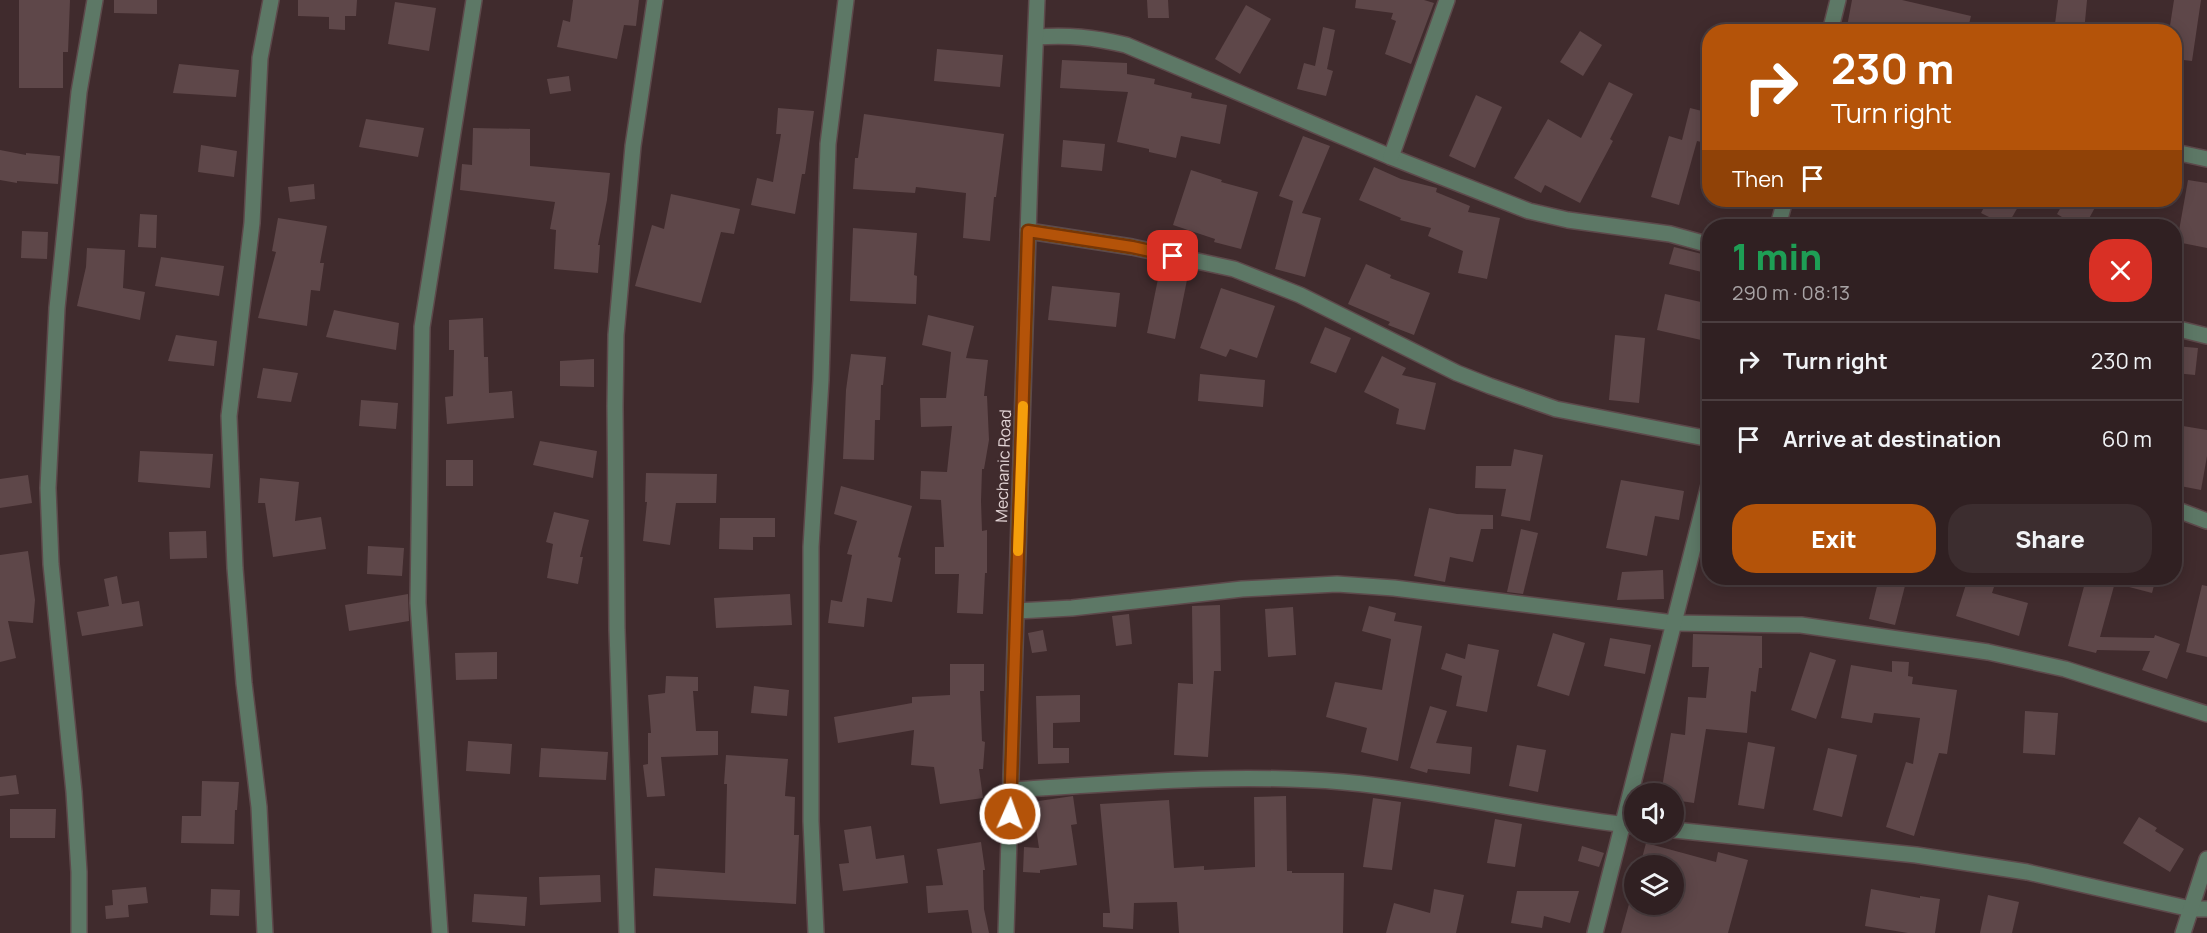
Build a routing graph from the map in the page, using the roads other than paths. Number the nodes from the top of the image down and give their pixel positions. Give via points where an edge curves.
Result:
1 (95, 0) edge
2 (271, 0) edge
3 (474, 0) edge
4 (655, 0) edge
5 (846, 0) edge
6 (1037, 0) edge
7 (1447, 0) edge
8 (1838, 0) edge
9 (1832, 24) edge
10 (1036, 37) junction
11 (2182, 154) edge
12 (1391, 157) junction
13 (2207, 159) edge
14 (1028, 231) junction
15 (1702, 243) edge
16 (2182, 330) edge
17 (2207, 336) edge
18 (1702, 437) edge
19 (2182, 512) edge
20 (1702, 513) edge
21 (2207, 521) edge
22 (1017, 611) junction
23 (1674, 623) junction
24 (2207, 714) edge
25 (1638, 783) edge
26 (1011, 790) junction
27 (1624, 824) edge
28 (1684, 831) edge
29 (1624, 841) edge
30 (2207, 859) edge
31 (2199, 909) edge
32 (79, 933) edge
33 (265, 933) edge
34 (440, 933) edge
35 (627, 933) edge
36 (816, 933) edge
37 (1006, 933) edge
38 (1595, 933) edge
39 (2183, 933) edge

1 - 32 street via 79,92 57,308 48,488 51,564 74,792
2 - 33 street via 260,58 252,223 229,416 235,568 259,807
3 - 34 street via 422,327 418,603
4 - 35 street via 633,146 616,335 617,630
5 - 36 street via 828,144 812,547 811,821
6 - 10 street, Mechanic Road
7 - 12 street
8 - 9 street
10 - 12 street via 1073,35 1126,45
10 - 14 street, Mechanic Road
11 - 13 street
12 - 15 street via 1547,216 1670,234
14 - 18 street via 1132,247 1234,269 1300,295 1457,374 1556,410
14 - 22 street, Mechanic Road
16 - 17 street
19 - 21 street
20 - 23 street
22 - 23 street via 1242,589 1337,584
22 - 26 street, Mechanic Road
23 - 24 street via 1801,625 1988,652 2065,669
23 - 25 street
26 - 27 street via 1212,778 1281,778 1406,789
26 - 37 street, Mechanic Road
28 - 31 street via 1916,855 2016,870
29 - 38 street
30 - 31 street
31 - 39 street

